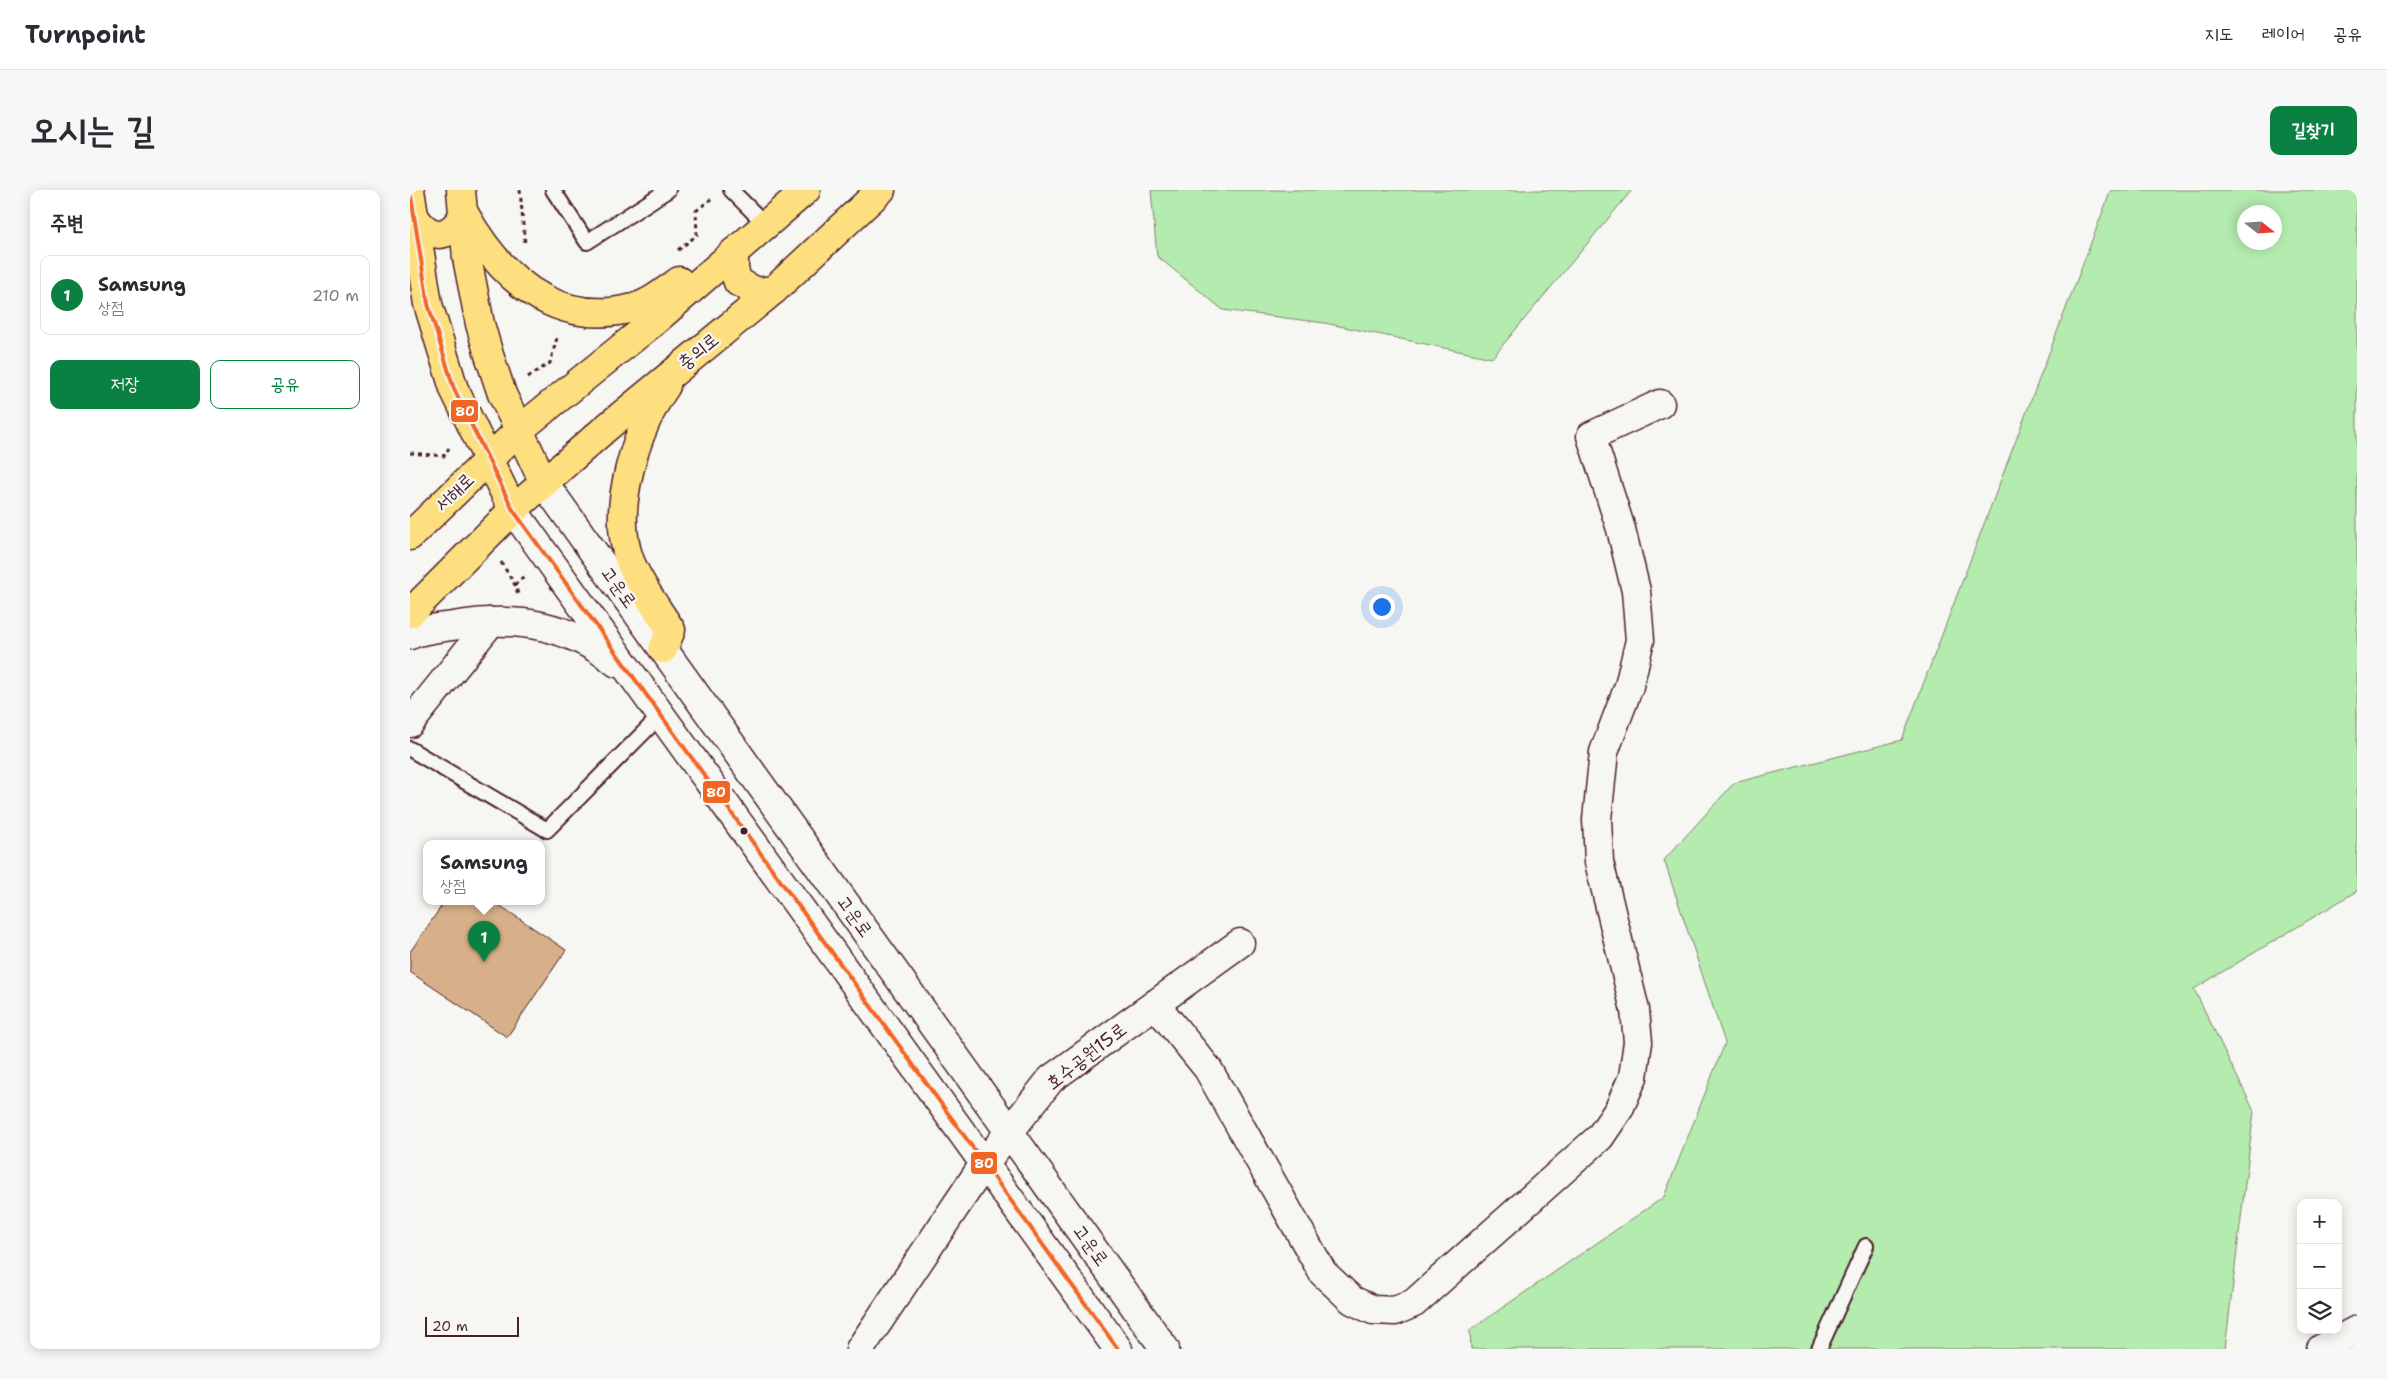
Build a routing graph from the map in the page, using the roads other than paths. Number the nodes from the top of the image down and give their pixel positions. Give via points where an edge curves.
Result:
1 (553, 190) edge
2 (668, 190) edge
3 (731, 190) edge
4 (806, 190) edge
5 (881, 190) edge
6 (411, 201) edge
7 (462, 201) edge
8 (765, 224) junction
9 (734, 252) junction
10 (774, 290) junction
11 (690, 358) junction
12 (1660, 404) dead end
13 (519, 430) junction
14 (489, 459) junction
15 (544, 483) junction
16 (513, 510) junction
17 (410, 536) edge
18 (410, 613) edge
19 (491, 622) junction
20 (410, 635) edge
21 (663, 650) junction
22 (632, 675) junction
23 (661, 715) junction
24 (410, 723) edge
25 (410, 749) edge
26 (1240, 943) dead end
27 (1155, 1004) junction
28 (1009, 1132) junction
29 (984, 1164) junction
30 (1866, 1246) dead end
31 (2357, 1330) edge
32 (860, 1349) edge
33 (1118, 1349) edge
34 (1165, 1349) edge
35 (1818, 1349) edge
36 (2321, 1349) edge

1 - 2 lane via 587,242
3 - 8 lane
4 - 8 main road
5 - 10 main road, 충의로
6 - 7 main road via 424,229 436,234 453,229
6 - 14 main road, 서해로 via 428,304 454,389
7 - 9 main road via 483,243 522,285 538,298 578,312 634,308 653,300 722,251
7 - 13 main road via 467,258 480,324 502,394
8 - 9 main road
9 - 10 main road via 738,282 757,292
9 - 13 main road via 656,320
10 - 11 main road, 충의로
11 - 15 main road, 충의로
11 - 21 main road via 673,377 648,416 629,475 624,512 625,543 630,561 671,630
12 - 27 main road via 1591,436 1621,528 1636,591 1640,640 1629,686 1604,752 1597,819 1598,862 1635,1010 1638,1042 1633,1077 1620,1109 1600,1137 1414,1303 1395,1311 1373,1310 1352,1300 1323,1274 1208,1069
13 - 14 main road
13 - 15 main road
14 - 16 main road
14 - 17 main road, 서해로
15 - 16 main road, 충의로
15 - 21 main road, 고운로
16 - 18 main road
16 - 22 main road, 고운로
19 - 20 main road
19 - 22 main road via 530,623 550,628 592,646
19 - 24 main road
21 - 22 main road via 656,648 640,654 633,664
21 - 28 main road, 고운로
22 - 23 main road, 고운로
23 - 25 lane via 547,830
23 - 29 main road, 고운로
26 - 27 main road, 호수공원15로
27 - 28 main road, 호수공원15로 via 1051,1079
28 - 29 main road, 호수공원15로
28 - 34 main road, 고운로
29 - 32 main road, 호수공원15로
29 - 33 main road, 고운로
30 - 35 lane
31 - 36 main road

